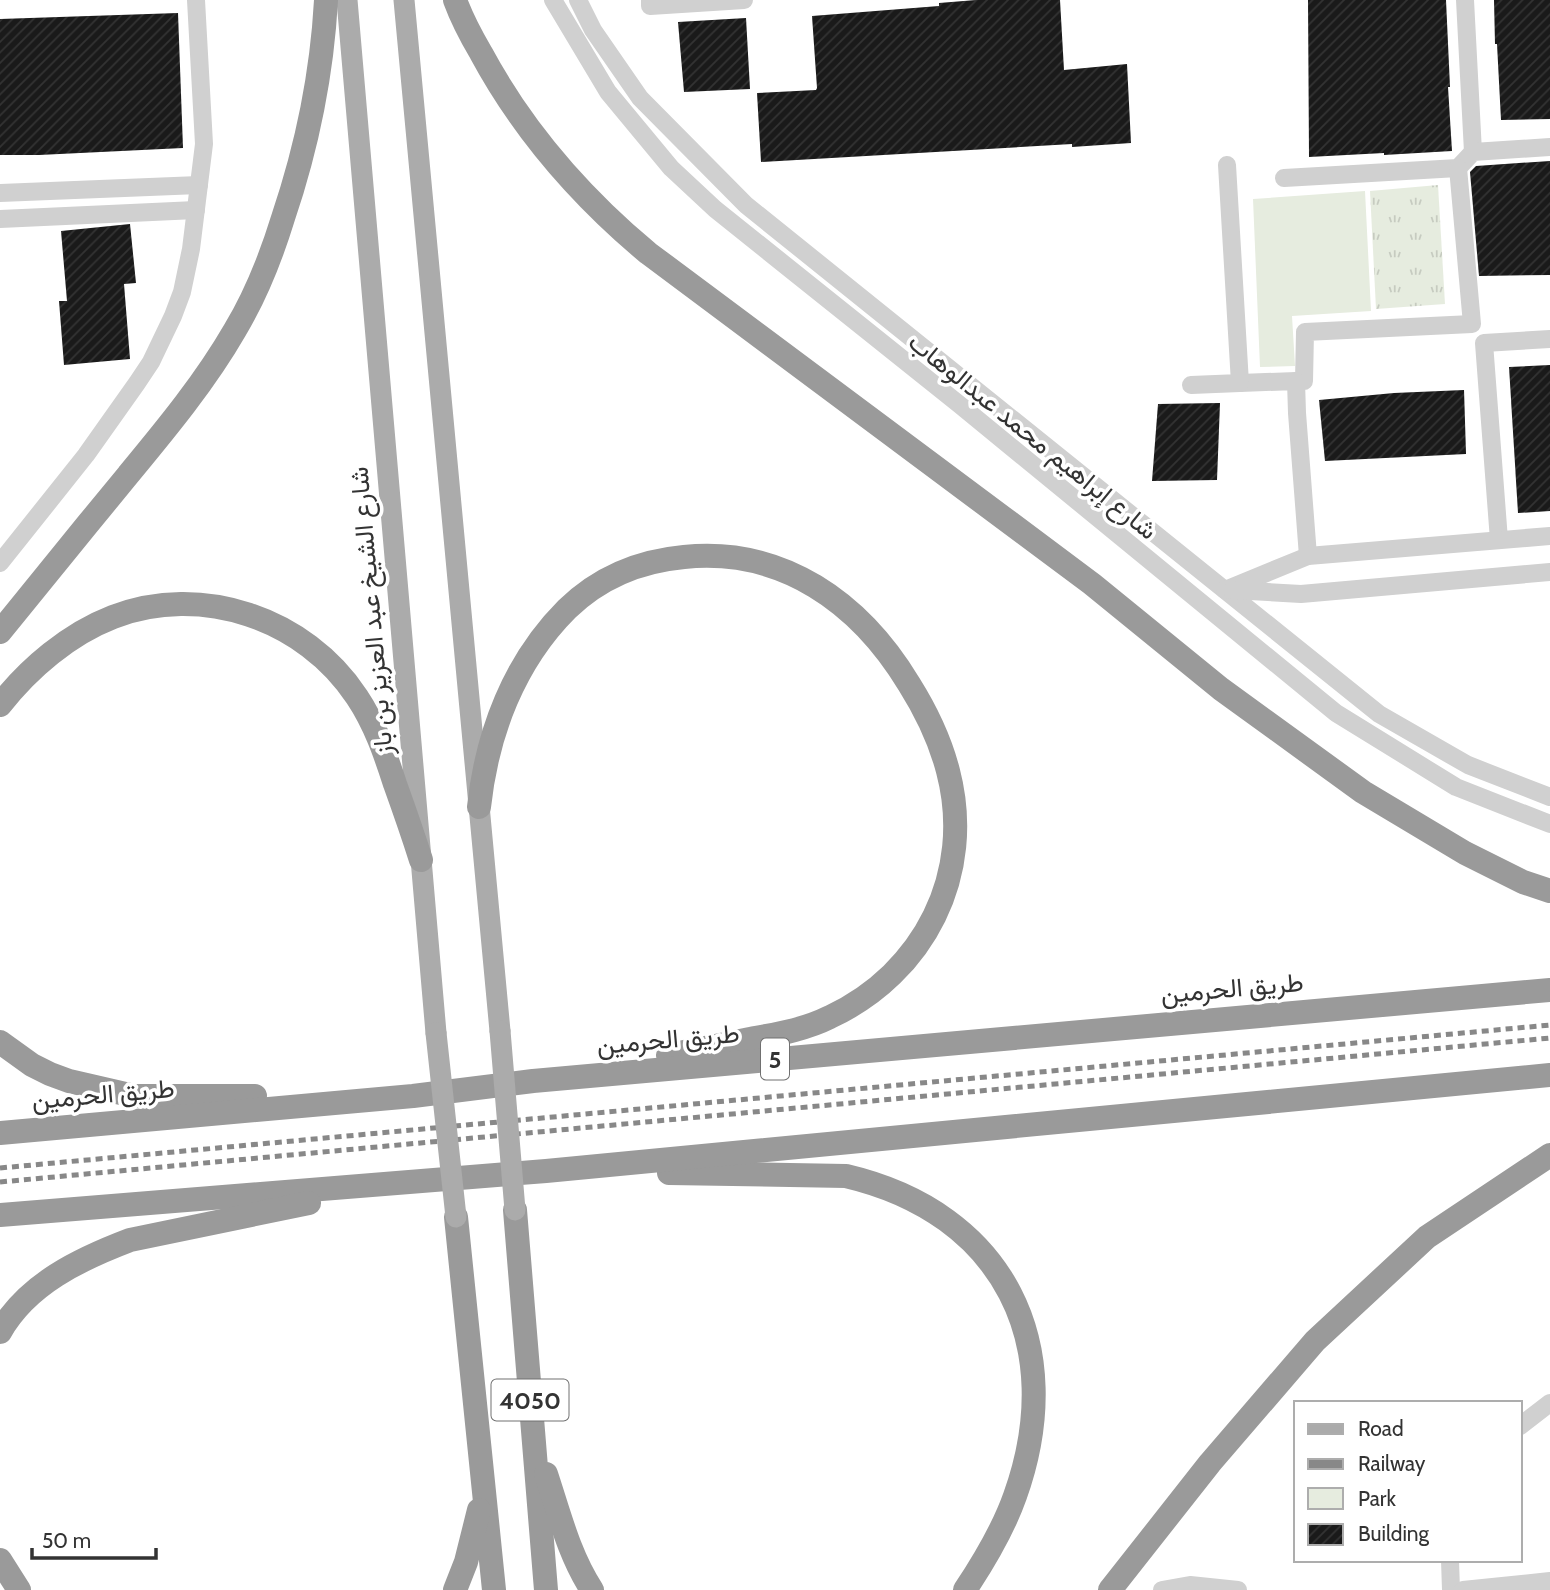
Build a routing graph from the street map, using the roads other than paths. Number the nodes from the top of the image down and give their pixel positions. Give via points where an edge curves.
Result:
1 (196, 0) edge
2 (326, 0) edge
3 (347, 0) edge
4 (404, 0) edge
5 (455, 0) edge
6 (553, 0) edge
7 (578, 0) edge
8 (744, 0) edge
9 (1465, 0) edge
10 (650, 3) edge
11 (1550, 147) edge
12 (1473, 152) junction
13 (1227, 165) dead end
14 (1458, 168) junction
15 (1284, 178) dead end
16 (199, 185) junction
17 (0, 193) edge
18 (196, 210) junction
19 (0, 219) edge
20 (1472, 324) junction
21 (1550, 339) edge
22 (1484, 343) junction
23 (1296, 381) junction
24 (1240, 383) junction
25 (1191, 385) dead end
26 (1550, 536) edge
27 (1499, 540) junction
28 (1308, 556) junction
29 (0, 563) edge
30 (1550, 572) edge
31 (1224, 590) junction
32 (0, 632) edge
33 (0, 705) edge
34 (1550, 797) edge
35 (479, 807) junction
36 (1550, 824) edge
37 (421, 860) junction
38 (1550, 891) edge
39 (1550, 990) edge
40 (0, 1042) edge
41 (1550, 1075) edge
42 (533, 1081) junction
43 (413, 1096) junction
44 (0, 1133) edge
45 (1550, 1155) edge
46 (546, 1171) junction
47 (411, 1181) junction
48 (515, 1210) joint
49 (0, 1215) edge
50 (456, 1217) joint
51 (0, 1332) edge
52 (1550, 1403) edge
53 (1522, 1424) edge
54 (533, 1433) junction
55 (484, 1478) junction
56 (0, 1560) edge
57 (1450, 1562) edge
58 (1550, 1581) edge
59 (19, 1590) edge
60 (455, 1590) edge
61 (494, 1590) edge
62 (546, 1590) edge
63 (592, 1590) edge
64 (965, 1590) edge
65 (1110, 1590) edge
66 (1162, 1590) edge
67 (1238, 1590) edge
68 (1451, 1590) edge
69 (1463, 1590) edge

1 - 16 street via 204,144
2 - 32 highway via 319,73 303,151 273,249 249,306 221,354 167,427
3 - 37 main road, شارع الشيخ عبد العزيز بن باز
4 - 35 main road
5 - 38 highway via 488,66 528,128 597,208 648,253 1363,792 1465,853
6 - 36 street via 608,92 671,168 716,209 1336,713 1456,787
7 - 31 street, شارع إبراهيم محمد عبدالوهاب via 640,98 746,205
8 - 10 street
9 - 12 street
11 - 12 street
12 - 14 street
13 - 24 street
14 - 15 street
14 - 20 street
16 - 17 street
16 - 18 street
18 - 19 street
18 - 29 street via 182,292 151,362 86,455
20 - 22 street
20 - 23 street via 1305,332 1304,381
21 - 22 street
22 - 27 street
23 - 24 street
23 - 28 street
24 - 25 street
26 - 27 street
27 - 28 street
28 - 31 street
30 - 31 street via 1301,594
31 - 34 street, شارع إبراهيم محمد عبدالوهاب via 1379,714 1468,765
33 - 37 highway via 45,659 111,618 178,604 255,616 308,645 356,695 382,745
35 - 42 highway via 486,758 501,710 523,666 555,623 587,592 619,573 694,556 756,561 790,572 821,589 855,617 889,654 916,695 936,735 953,792 954,852 939,908 909,956 865,997 799,1030
35 - 48 main road, bridge
37 - 50 main road, شارع الشيخ عبد العزيز بن باز, bridge
39 - 42 highway, طريق الحرمين / 5
40 - 43 highway via 69,1082 134,1096
41 - 46 highway
42 - 43 highway, طريق الحرمين / 5
43 - 44 highway, طريق الحرمين / 5
45 - 65 highway via 1427,1237 1315,1341 1210,1463
46 - 47 highway
46 - 64 highway via 846,1176 908,1196 975,1245 1001,1276 1020,1317 1034,1390 1028,1447 1016,1495 996,1541
47 - 49 highway
47 - 51 highway via 130,1240 85,1259 44,1284 21,1303
48 - 54 highway, 4050
50 - 55 highway
52 - 53 street
54 - 62 highway, 4050
54 - 63 highway via 569,1543
55 - 60 highway via 474,1535
55 - 61 highway
56 - 59 highway
57 - 68 street
58 - 69 street
66 - 67 street via 1190,1586

